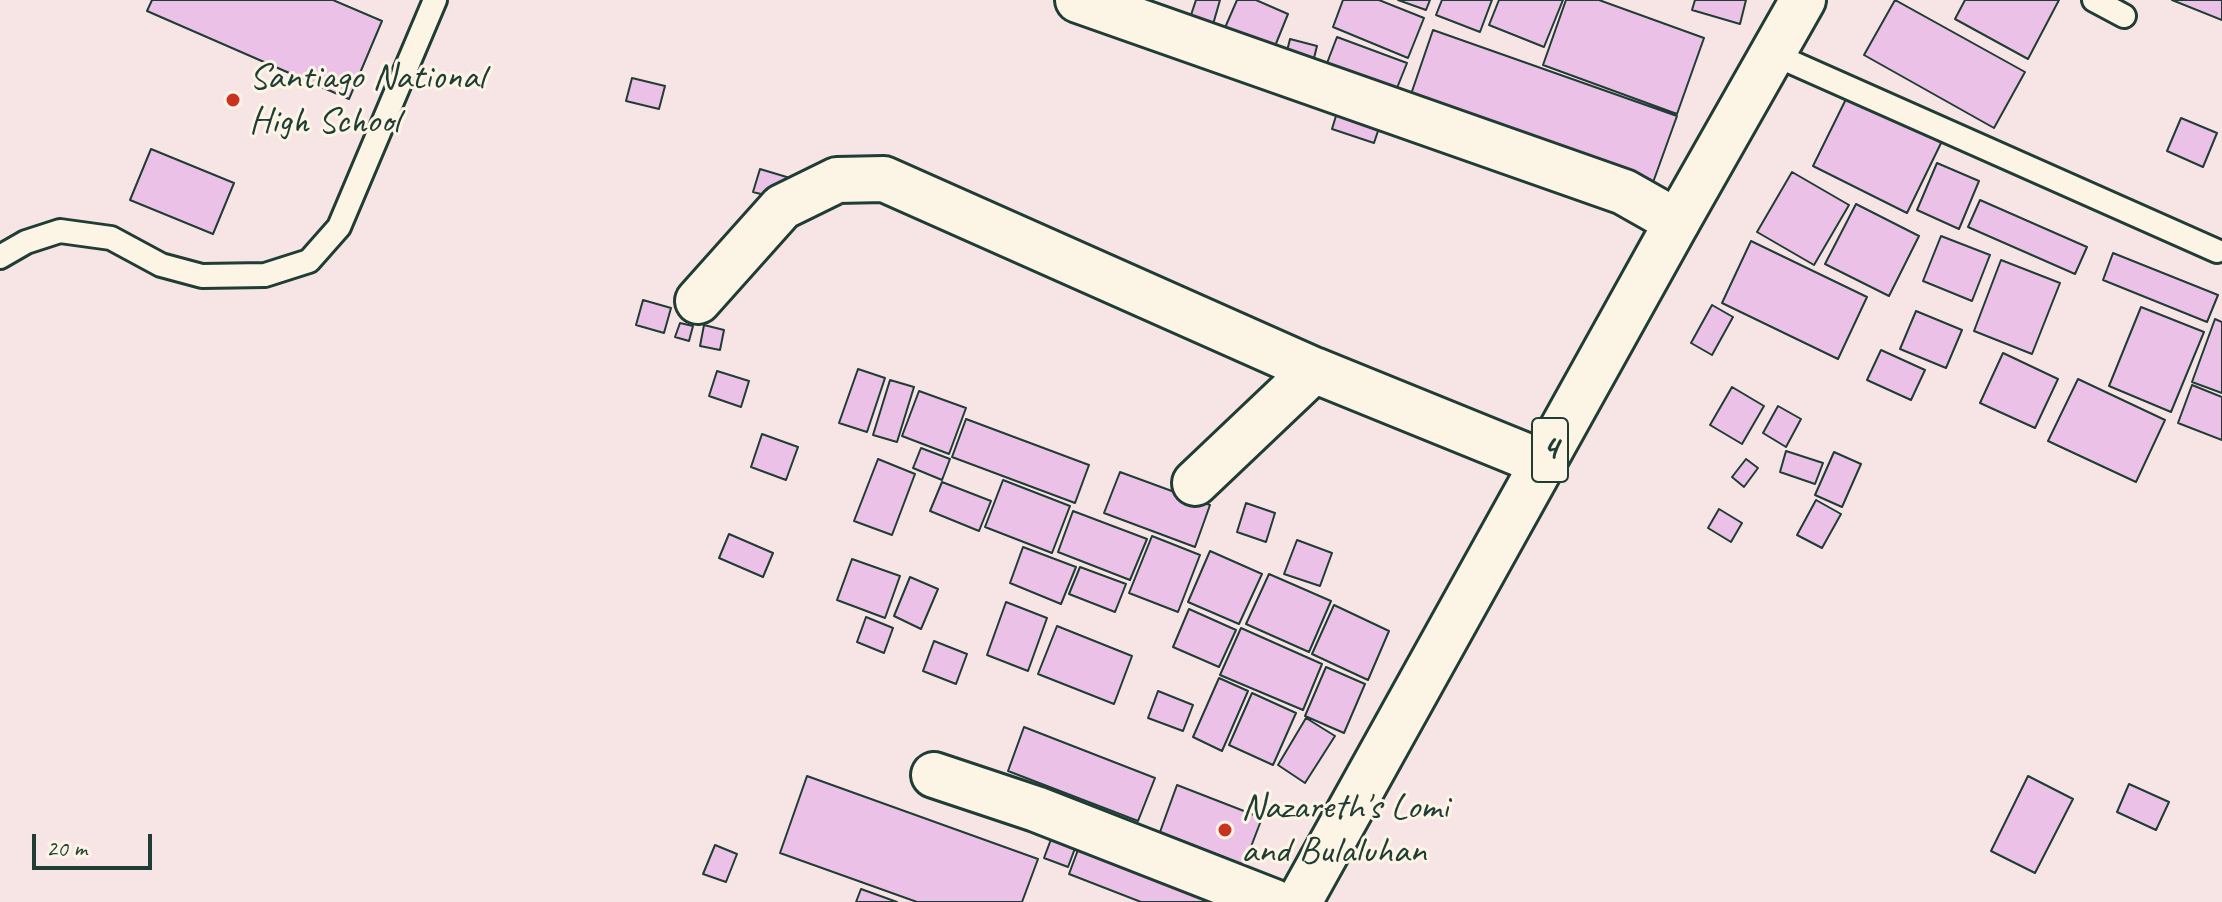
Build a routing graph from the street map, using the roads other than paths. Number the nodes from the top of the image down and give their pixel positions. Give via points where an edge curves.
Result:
1 (435, 0) edge
2 (1078, 0) edge
3 (1803, 0) edge
4 (2094, 0) edge
5 (2124, 16) dead end
6 (1773, 54) junction
7 (1677, 222) junction
8 (2217, 251) dead end
9 (0, 257) edge
10 (698, 301) dead end
11 (1314, 370) junction
12 (1543, 463) junction
13 (1195, 483) dead end
14 (934, 775) dead end
15 (1274, 902) edge
16 (1299, 902) edge

1 - 9 lane via 339,227 309,261 265,275 202,276 161,265 111,238 60,231
2 - 7 main road via 1624,192
3 - 6 main road, 4
4 - 5 lane
6 - 7 main road, 4
6 - 8 lane
7 - 12 main road, 4
10 - 11 main road via 782,207 837,180 884,179
11 - 12 main road
11 - 13 main road
12 - 16 main road, 4
14 - 15 main road

